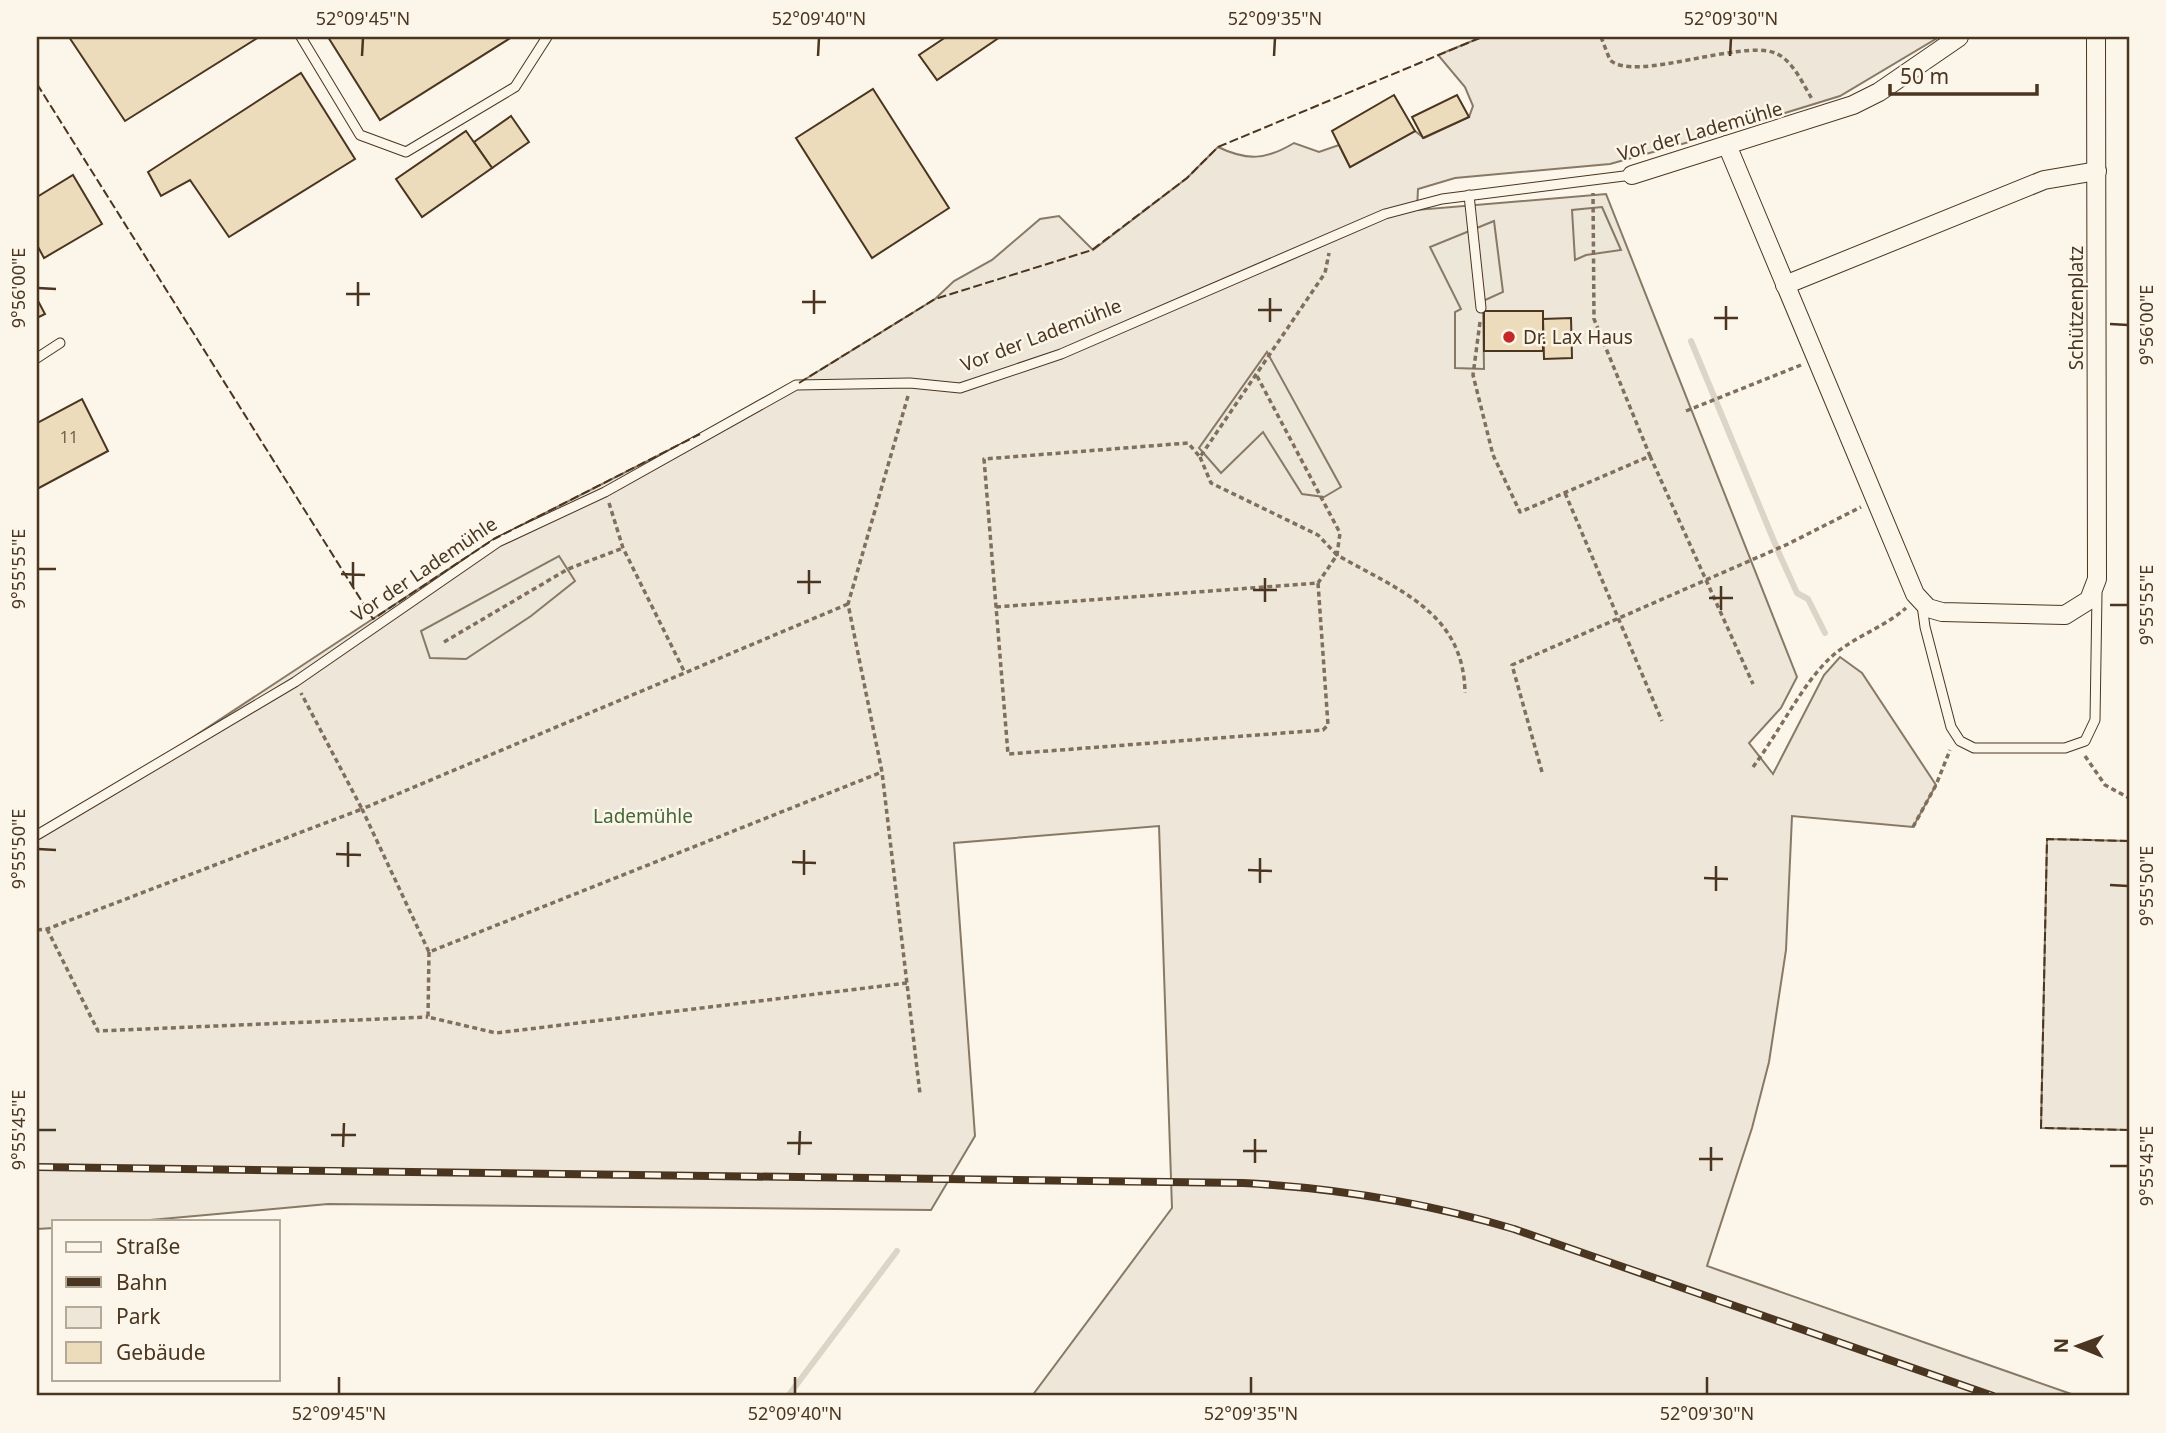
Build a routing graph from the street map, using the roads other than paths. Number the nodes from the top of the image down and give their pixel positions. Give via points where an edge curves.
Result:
1 (301, 37) edge
2 (547, 37) edge
3 (1959, 37) edge
4 (2096, 37) edge
5 (1727, 145) junction
6 (2097, 171) junction
7 (1632, 176) joint
8 (1469, 195) junction
9 (1785, 285) junction
10 (1481, 308) road end
11 (60, 343) dead end
12 (37, 358) edge
13 (2097, 579) junction
14 (1920, 600) junction
15 (37, 835) edge

1 - 2 lane via 359,135 405,152 515,87
3 - 5 street, Vor der Lademühle via 1872,96
4 - 6 street, Schützenplatz
5 - 7 street, Vor der Lademühle
5 - 9 street
6 - 9 street via 2044,180
6 - 13 street, Schützenplatz
7 - 8 lane, Vor der Lademühle
8 - 10 lane
8 - 15 lane, Vor der Lademühle via 1385,214 1061,354 960,388 910,383 796,385 606,492 498,542 295,682
9 - 14 street
11 - 12 lane
13 - 14 street via 2089,600 2065,615 1942,612
13 - 14 lane via 2095,720 2079,745 2066,748 1974,748 1960,741 1951,727

